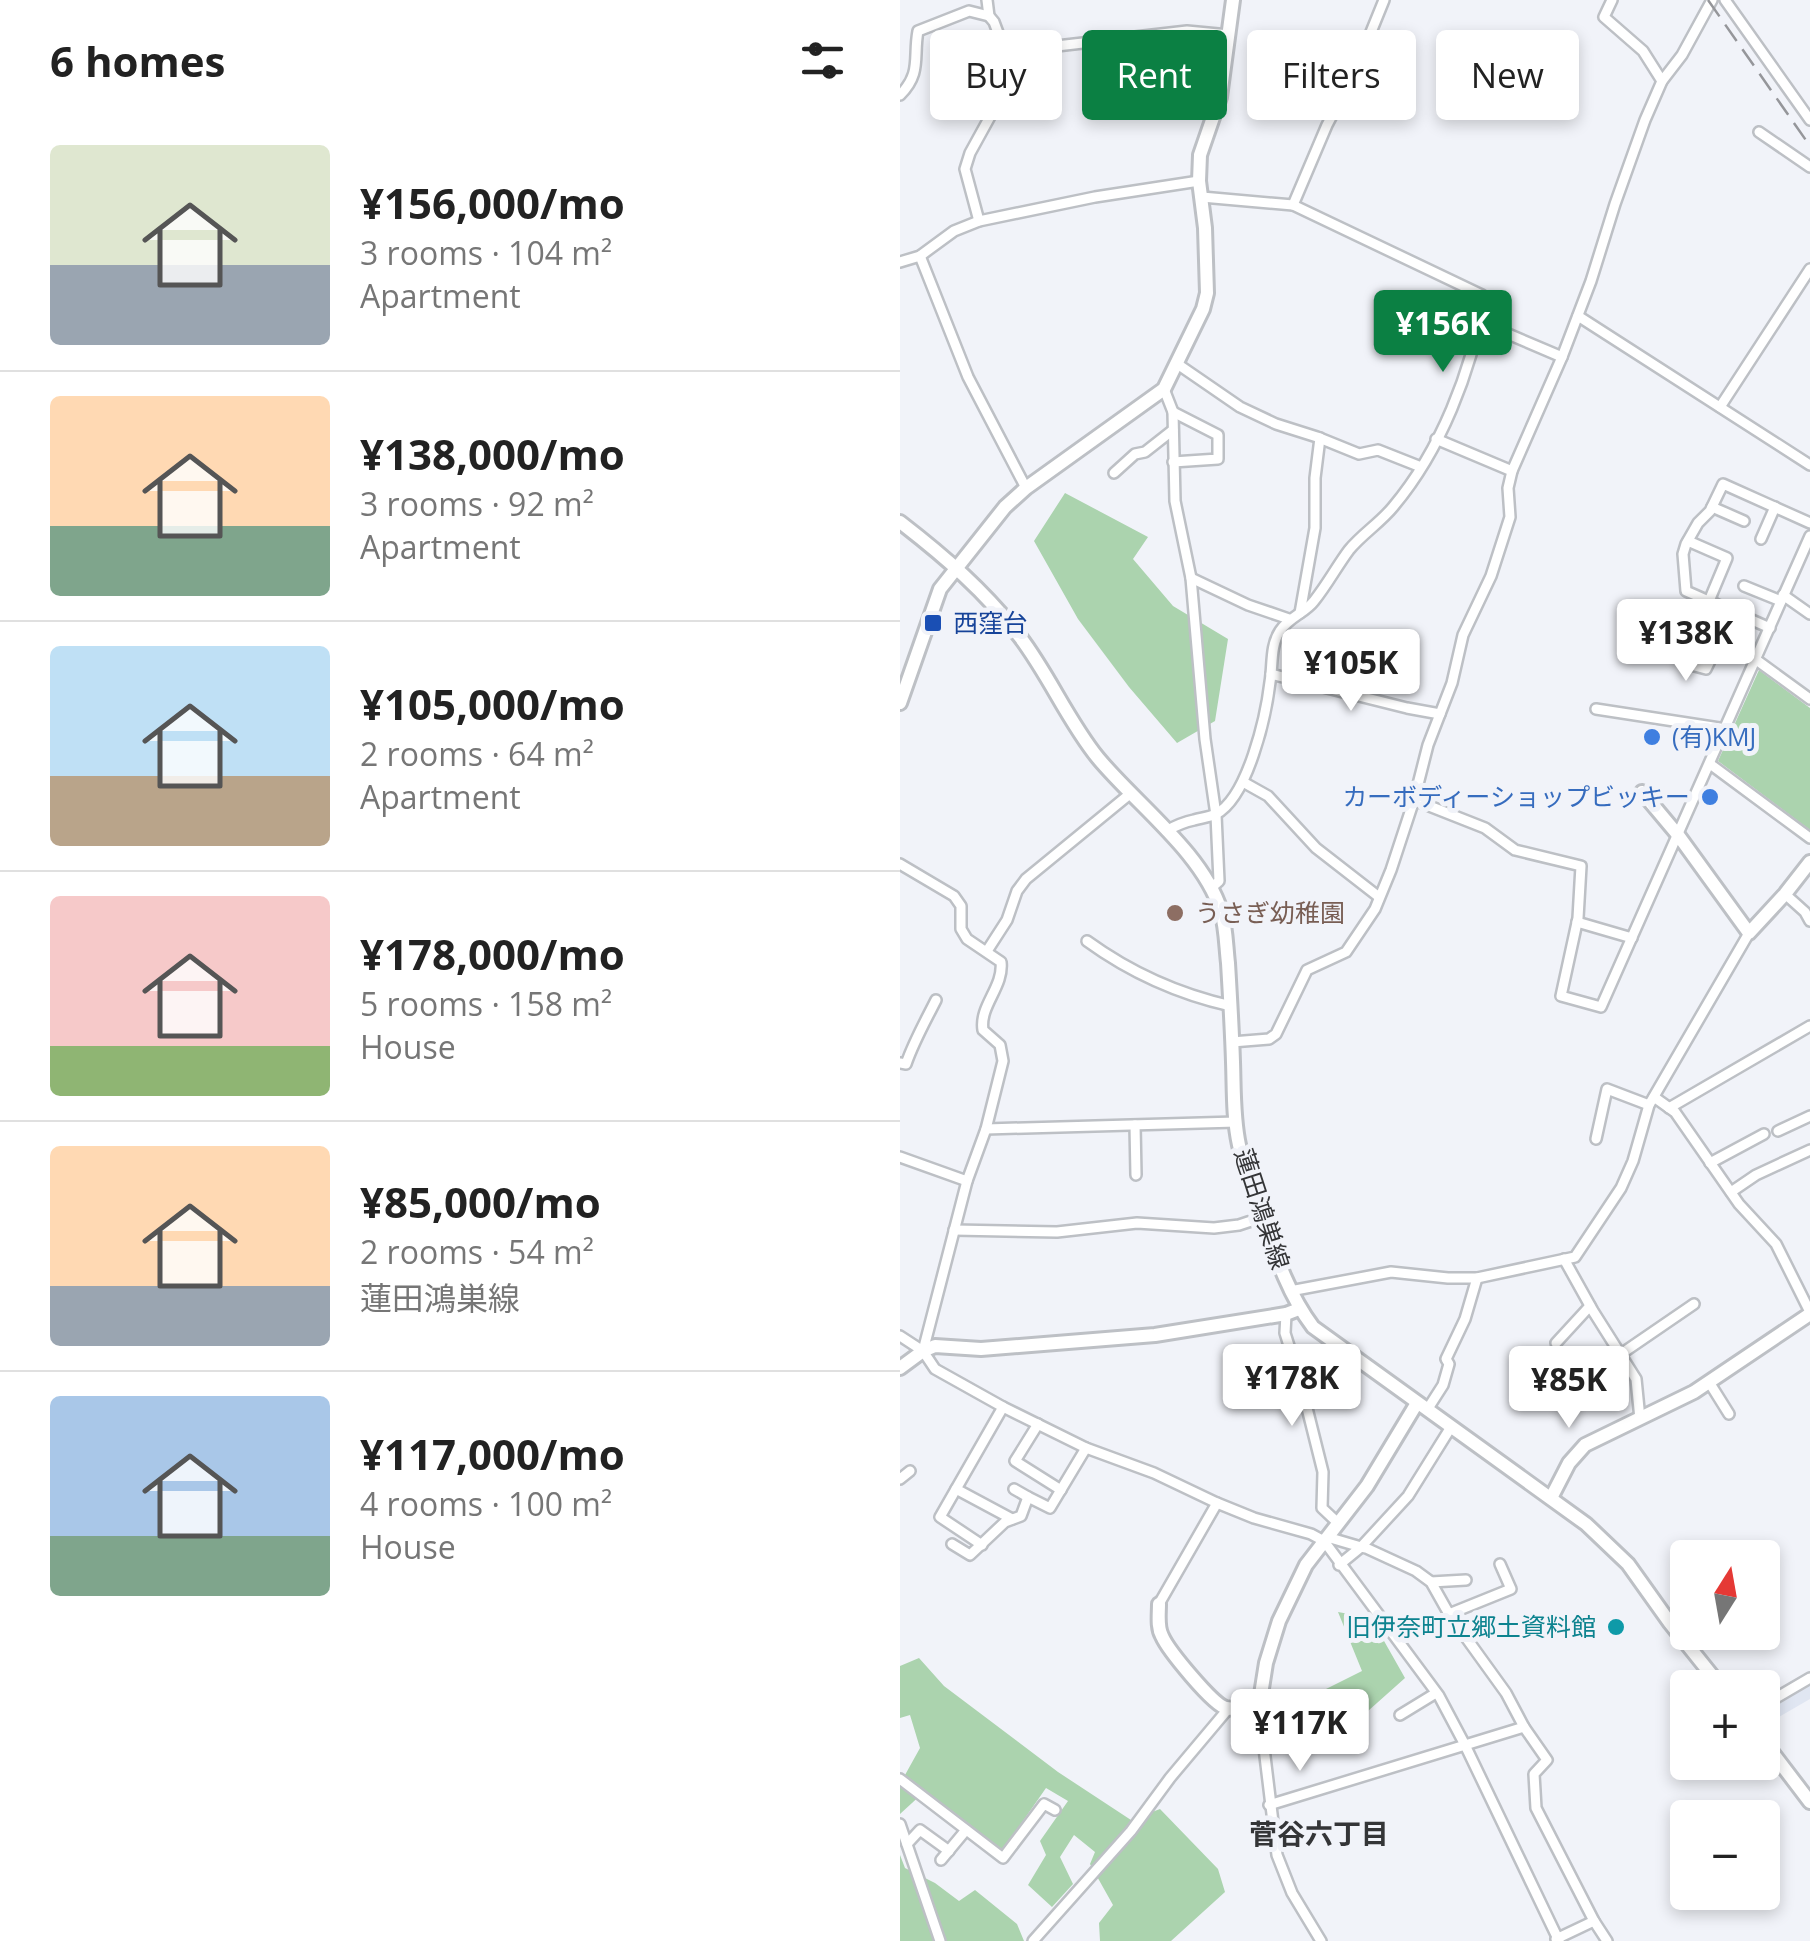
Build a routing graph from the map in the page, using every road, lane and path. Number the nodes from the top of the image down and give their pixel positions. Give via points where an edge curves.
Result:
1 (987, 0) edge
2 (1233, 0) edge
3 (1384, 0) edge
4 (1612, 0) edge
5 (1712, 0) edge
6 (1726, 0) edge
7 (989, 16) junction
8 (997, 30) edge
9 (1229, 35) junction
10 (1062, 45) edge
11 (1662, 82) junction
12 (900, 95) edge
13 (988, 120) edge
14 (1810, 120) edge
15 (1759, 132) dead end
16 (1810, 167) edge
17 (1199, 182) junction
18 (1202, 198) junction
19 (1293, 205) junction
20 (979, 221) junction
21 (920, 256) junction
22 (900, 262) edge
23 (1810, 269) edge
24 (1578, 316) junction
25 (1480, 322) junction
26 (1562, 357) junction
27 (1176, 363) junction
28 (1164, 389) junction
29 (1720, 407) junction
30 (1173, 412) junction
31 (1173, 430) junction
32 (1320, 438) junction
33 (1436, 439) junction
34 (1173, 462) junction
35 (1810, 466) edge
36 (1421, 467) junction
37 (1512, 471) junction
38 (1114, 472) dead end
39 (1026, 488) junction
40 (1712, 507) junction
41 (1774, 507) junction
42 (1744, 521) dead end
43 (900, 522) edge
44 (1810, 523) edge
45 (1810, 536) edge
46 (1761, 539) dead end
47 (1688, 541) junction
48 (956, 567) junction
49 (1191, 578) junction
50 (1744, 586) dead end
51 (1782, 598) junction
52 (1712, 602) junction
53 (1300, 612) junction
54 (1734, 612) junction
55 (1810, 614) edge
56 (1290, 620) junction
57 (1770, 628) junction
58 (1756, 660) junction
59 (1272, 674) junction
60 (904, 681) edge
61 (1810, 700) edge
62 (900, 702) edge
63 (1596, 709) dead end
64 (1440, 714) junction
65 (1726, 729) junction
66 (1710, 764) junction
67 (1243, 782) junction
68 (1642, 792) dead end
69 (1131, 793) junction
70 (1414, 800) junction
71 (1216, 815) junction
72 (1166, 831) junction
73 (1678, 835) junction
74 (1810, 838) edge
75 (1810, 862) edge
76 (900, 864) edge
77 (1211, 888) junction
78 (1786, 894) junction
79 (1379, 897) junction
80 (1810, 921) edge
81 (1577, 922) junction
82 (1749, 934) junction
83 (1632, 938) junction
84 (1088, 941) dead end
85 (987, 952) junction
86 (936, 1000) dead end
87 (1231, 1006) junction
88 (1810, 1026) edge
89 (1232, 1042) junction
90 (900, 1063) edge
91 (1652, 1101) junction
92 (1669, 1108) junction
93 (1810, 1116) edge
94 (1236, 1122) junction
95 (1135, 1125) junction
96 (986, 1128) junction
97 (1778, 1131) dead end
98 (1764, 1134) dead end
99 (1596, 1139) dead end
100 (1810, 1150) edge
101 (900, 1158) edge
102 (1710, 1163) junction
103 (1136, 1175) dead end
104 (967, 1181) junction
105 (1730, 1192) junction
106 (1263, 1217) junction
107 (954, 1230) junction
108 (1564, 1259) junction
109 (1477, 1278) junction
110 (1290, 1291) junction
111 (1694, 1304) dead end
112 (1590, 1306) junction
113 (1292, 1311) junction
114 (1810, 1313) edge
115 (900, 1336) edge
116 (1556, 1344) dead end
117 (923, 1351) junction
118 (1621, 1354) junction
119 (900, 1368) edge
120 (1709, 1382) junction
121 (1422, 1406) junction
122 (1003, 1407) junction
123 (1729, 1414) dead end
124 (1640, 1419) junction
125 (1038, 1424) junction
126 (1452, 1426) junction
127 (1086, 1448) junction
128 (910, 1471) dead end
129 (900, 1479) edge
130 (956, 1489) junction
131 (1014, 1489) dead end
132 (1060, 1490) junction
133 (1028, 1497) junction
134 (1551, 1498) junction
135 (1217, 1504) junction
136 (1012, 1519) junction
137 (1338, 1523) junction
138 (1325, 1539) junction
139 (952, 1544) dead end
140 (982, 1544) junction
141 (1361, 1548) junction
142 (1339, 1564) junction
143 (1500, 1564) dead end
144 (1466, 1580) dead end
145 (1431, 1582) junction
146 (1159, 1604) joint
147 (1449, 1614) junction
148 (1708, 1670) edge
149 (1810, 1678) edge
150 (1436, 1693) junction
151 (1780, 1696) edge
152 (1259, 1707) junction
153 (1228, 1709) junction
154 (1400, 1715) dead end
155 (1524, 1727) junction
156 (1464, 1745) junction
157 (1780, 1763) edge
158 (900, 1778) edge
159 (1810, 1802) edge
160 (1269, 1805) junction
161 (1055, 1810) dead end
162 (900, 1824) edge
163 (966, 1830) junction
164 (907, 1844) junction
165 (1594, 1921) junction
166 (1034, 1940) edge
167 (1556, 1940) edge
168 (940, 1941) edge
169 (1322, 1941) edge
170 (1607, 1941) edge

1 - 7 street
2 - 9 street
3 - 19 street
4 - 11 street via 1604,17 1644,51
5 - 11 street
6 - 14 street
7 - 8 street
7 - 12 street via 969,11 918,31 917,64
9 - 10 street via 1187,31
9 - 17 street
11 - 24 street
13 - 20 street via 965,169
15 - 16 street
17 - 18 street
17 - 20 street
18 - 19 street
18 - 27 street via 1207,293
19 - 25 street via 1482,295
20 - 21 street via 954,230
21 - 22 street
21 - 39 street via 968,376
23 - 29 street
24 - 26 street
24 - 29 street
25 - 26 street
25 - 33 street
26 - 37 street
27 - 28 street
27 - 32 street via 1240,406
28 - 30 street
28 - 39 street
29 - 35 street
30 - 31 street
30 - 34 street via 1218,435 1218,459
31 - 34 street
31 - 38 street
32 - 36 street
32 - 53 street via 1315,528
33 - 36 street
33 - 37 street
34 - 49 street
36 - 53 street
37 - 64 street via 1510,517
39 - 48 street
40 - 41 street via 1724,484
40 - 42 street
40 - 47 street
41 - 44 street
41 - 46 street
43 - 48 street, 蓮田鴻巣線
45 - 51 street
47 - 52 street via 1686,590
47 - 52 street via 1727,558
48 - 60 street
48 - 69 street, 蓮田鴻巣線 via 1021,638 1086,742
49 - 56 street
49 - 71 street
50 - 51 street
51 - 55 street
51 - 57 street
52 - 54 street
52 - 54 street via 1686,664 1706,669
53 - 56 street
54 - 57 street
56 - 59 street via 1273,646
57 - 58 street
58 - 61 street
58 - 65 street
59 - 64 street
59 - 67 street
60 - 62 street
63 - 65 street
64 - 70 street
65 - 66 street
66 - 73 street
66 - 74 street
67 - 71 street
67 - 79 street via 1268,796 1316,848
68 - 73 street
69 - 72 street, 蓮田鴻巣線
69 - 85 street via 1026,879
70 - 79 street
70 - 81 street via 1485,828 1516,850 1581,866
71 - 72 street
71 - 77 street via 1218,882
72 - 77 street, 蓮田鴻巣線
73 - 82 street
73 - 83 street
75 - 78 street
76 - 85 street via 954,896 961,929
77 - 87 street, 蓮田鴻巣線 via 1224,925
78 - 80 street
78 - 82 street
79 - 89 street via 1346,952 1307,970 1276,1034
81 - 83 street
81 - 83 street via 1562,996 1602,1007
82 - 91 street
84 - 87 street via 1143,976
85 - 96 street via 1001,962 1002,972 981,1021 1004,1061
86 - 90 street via 906,1064
87 - 89 street, 蓮田鴻巣線
88 - 92 street
89 - 94 street, 蓮田鴻巣線
91 - 92 street
91 - 99 street via 1607,1089
91 - 108 street via 1621,1188 1575,1256
92 - 102 street
93 - 97 street
94 - 95 street
94 - 106 street, 蓮田鴻巣線
95 - 96 street
95 - 103 street
96 - 104 street
98 - 102 street
100 - 105 street
101 - 104 street
102 - 105 street
104 - 107 street
105 - 114 street via 1776,1244
106 - 107 street via 1214,1228 1138,1223 1057,1232
106 - 110 street, 蓮田鴻巣線
107 - 117 street
108 - 109 street
108 - 112 street
109 - 110 street via 1390,1272
109 - 121 street via 1443,1384
110 - 113 street, 蓮田鴻巣線
111 - 118 street
112 - 116 street
112 - 118 street
113 - 117 street via 1156,1336
113 - 121 street, 蓮田鴻巣線
113 - 137 street via 1284,1334 1323,1472 1322,1508
114 - 120 street
115 - 117 street
117 - 119 street
117 - 122 street via 936,1369
118 - 124 street via 1636,1378
120 - 123 street
120 - 124 street
121 - 126 street, 蓮田鴻巣線
121 - 137 street
122 - 125 street
122 - 130 street
124 - 134 street via 1585,1445
125 - 127 street
125 - 132 street via 1016,1460
126 - 134 street, 蓮田鴻巣線
126 - 141 street via 1408,1496
127 - 132 street
127 - 135 street
128 - 129 street
130 - 136 street
130 - 140 street via 940,1517
131 - 133 street
132 - 133 street via 1050,1508
133 - 136 street via 1021,1516
134 - 148 street, 蓮田鴻巣線 via 1628,1564
135 - 138 street
135 - 146 street
136 - 140 street
137 - 138 street
138 - 141 street
138 - 142 street
138 - 152 street via 1279,1621
139 - 140 street via 970,1554
141 - 142 street
141 - 145 street
142 - 150 street
143 - 147 street via 1510,1589
144 - 145 street
145 - 147 street
146 - 153 street via 1161,1636 1208,1695
147 - 155 street
149 - 151 street
150 - 154 street
150 - 156 street
152 - 153 street
152 - 160 street
153 - 166 street
155 - 156 street
155 - 165 street via 1546,1760 1534,1774 1536,1808
156 - 160 street
156 - 167 street
157 - 159 street
158 - 163 street
160 - 169 street via 1284,1876
161 - 163 street via 1044,1804 1002,1858
162 - 164 street
163 - 164 street via 945,1856 920,1830
164 - 168 street
165 - 167 street
165 - 170 street

